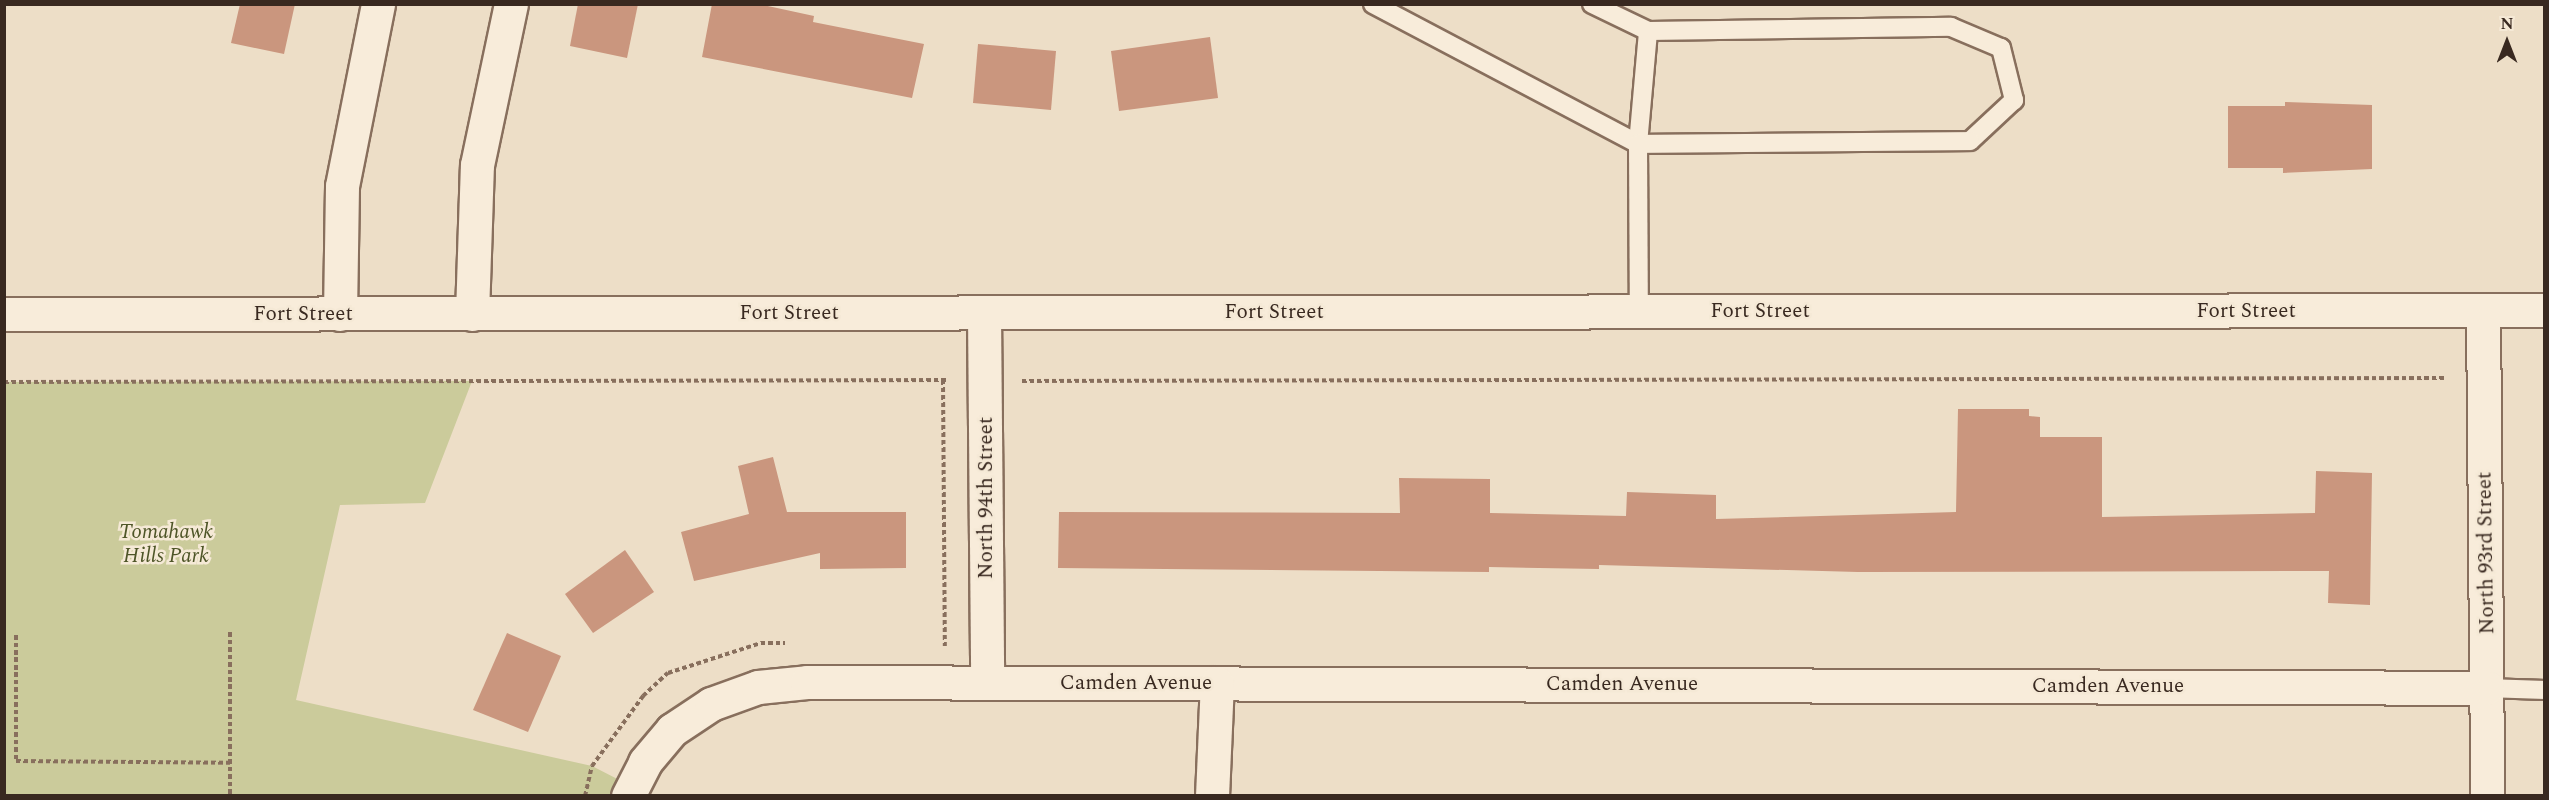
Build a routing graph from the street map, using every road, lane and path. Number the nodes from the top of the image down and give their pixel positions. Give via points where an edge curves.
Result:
1 (378, 4) edge
2 (510, 4) edge
3 (1372, 4) edge
4 (1592, 4) edge
5 (1648, 31) junction
6 (1638, 144) junction
7 (2483, 310) junction
8 (2544, 310) edge
9 (1639, 312) junction
10 (984, 313) junction
11 (4, 314) edge
12 (340, 314) junction
13 (472, 314) junction
14 (2444, 378) dead end
15 (1022, 381) dead end
16 (4, 382) edge
17 (230, 632) dead end
18 (16, 636) dead end
19 (945, 646) dead end
20 (987, 682) junction
21 (1217, 683) junction
22 (2487, 688) junction
23 (2544, 690) edge
24 (230, 763) junction
25 (592, 766) dead end
26 (230, 795) edge
27 (585, 795) edge
28 (628, 795) edge
29 (1212, 795) edge
30 (2487, 795) edge

1 - 12 street via 342,186
2 - 13 street via 477,165
3 - 6 lane
4 - 5 lane
5 - 6 lane
5 - 6 lane via 1951,27 2001,48 2014,100 1970,141
6 - 9 lane
7 - 8 street, Fort Street
7 - 9 street, Fort Street
7 - 22 street, North 93rd Street
9 - 10 street, Fort Street
10 - 13 street, Fort Street
10 - 20 street, North 94th Street
11 - 12 street, Fort Street
12 - 13 street, Fort Street
14 - 15 path
16 - 19 path via 943,380
17 - 24 path
18 - 24 path via 16,761
20 - 21 street, Camden Avenue
20 - 28 street, Camden Avenue via 807,682 758,687 711,704 672,730 645,762
21 - 22 street, Camden Avenue
21 - 29 street
22 - 23 lane
22 - 30 street, North 93rd Street
24 - 26 path
25 - 27 path

